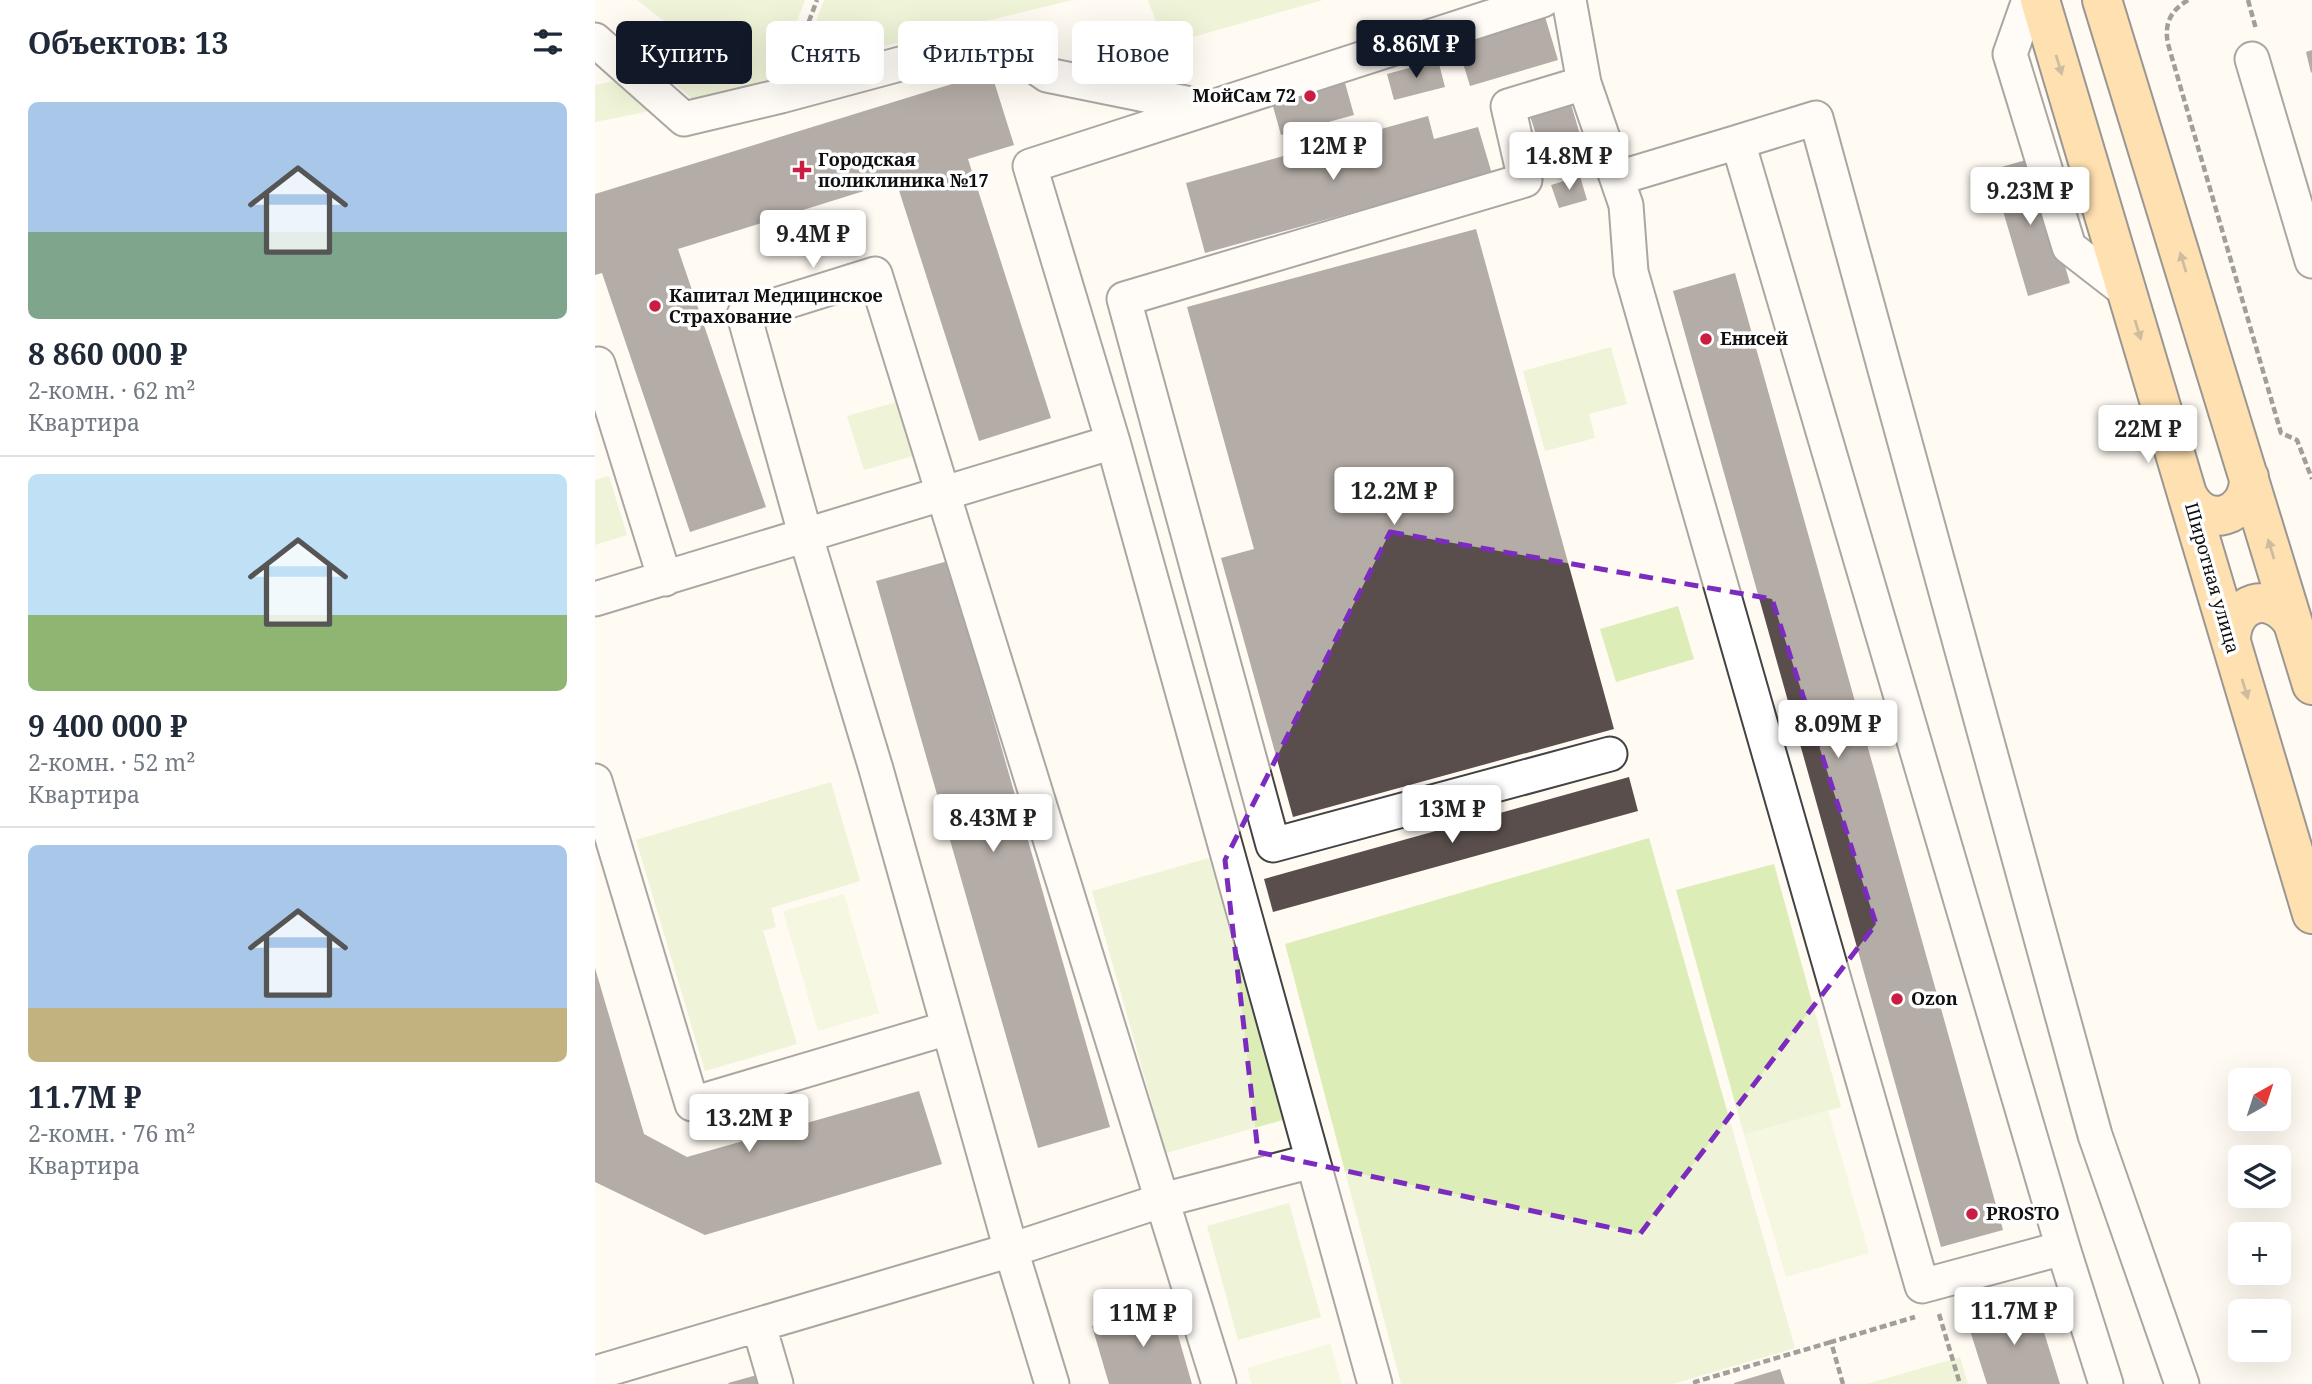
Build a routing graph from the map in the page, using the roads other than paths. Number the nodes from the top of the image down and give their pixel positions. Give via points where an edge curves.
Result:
1 (1543, 0) edge
2 (1569, 0) edge
3 (2029, 0) edge
4 (2040, 0) edge
5 (2102, 0) edge
6 (595, 40) edge
7 (2252, 59) dead end
8 (1584, 83) junction
9 (1209, 108) junction
10 (1738, 142) junction
11 (1618, 178) junction
12 (2312, 261) edge
13 (2127, 292) junction
14 (595, 365) edge
15 (1113, 442) junction
16 (2249, 477) junction
17 (944, 493) junction
18 (2187, 494) junction
19 (806, 537) junction
20 (665, 579) junction
21 (595, 599) edge
22 (2293, 623) junction
23 (2231, 640) junction
24 (2312, 685) edge
25 (1610, 754) dead end
26 (595, 781) edge
27 (2312, 914) edge
28 (948, 1028) junction
29 (1312, 1161) junction
30 (1163, 1200) junction
31 (2063, 1248) junction
32 (1011, 1250) junction
33 (759, 1326) junction
34 (597, 1373) edge
35 (776, 1384) edge
36 (1052, 1384) edge
37 (1219, 1384) edge
38 (1375, 1384) edge
39 (2106, 1384) edge
40 (2182, 1384) edge

1 - 9 lane
2 - 8 lane
3 - 13 lane via 2010,54 2069,247
4 -> 13 main road, Широтная улица
16 -> 5 main road
6 - 9 lane via 684,119 982,42 1011,50 1047,75
7 - 12 lane
8 - 11 lane
8 - 25 lane via 1508,106 1525,180 1124,299 1273,845
9 - 15 lane via 1030,166
10 - 11 lane
10 - 31 lane
10 - 40 lane via 1817,118 2095,1135
11 - 31 lane via 1626,205 1631,272 1922,1286
13 -> 18 main road, Широтная улица
14 - 20 lane via 598,363
15 - 17 lane
15 - 29 lane
16 - 18 main road via 2246,497 2224,515 2198,509
22 -> 16 main road
17 - 19 lane
17 - 19 lane via 875,274 744,315
17 - 30 lane
18 - 23 main road, Широтная улица
19 - 20 lane
19 - 28 lane
20 - 21 lane
22 - 23 main road via 2272,604 2254,604 2238,614
22 - 24 main road
23 -> 27 main road, Широтная улица
26 - 28 lane via 692,1104
28 - 32 lane
29 - 30 lane
29 - 38 lane
30 - 32 lane
30 - 37 lane
31 - 39 lane
32 - 33 lane
32 - 36 lane
33 - 34 lane
33 - 35 lane

